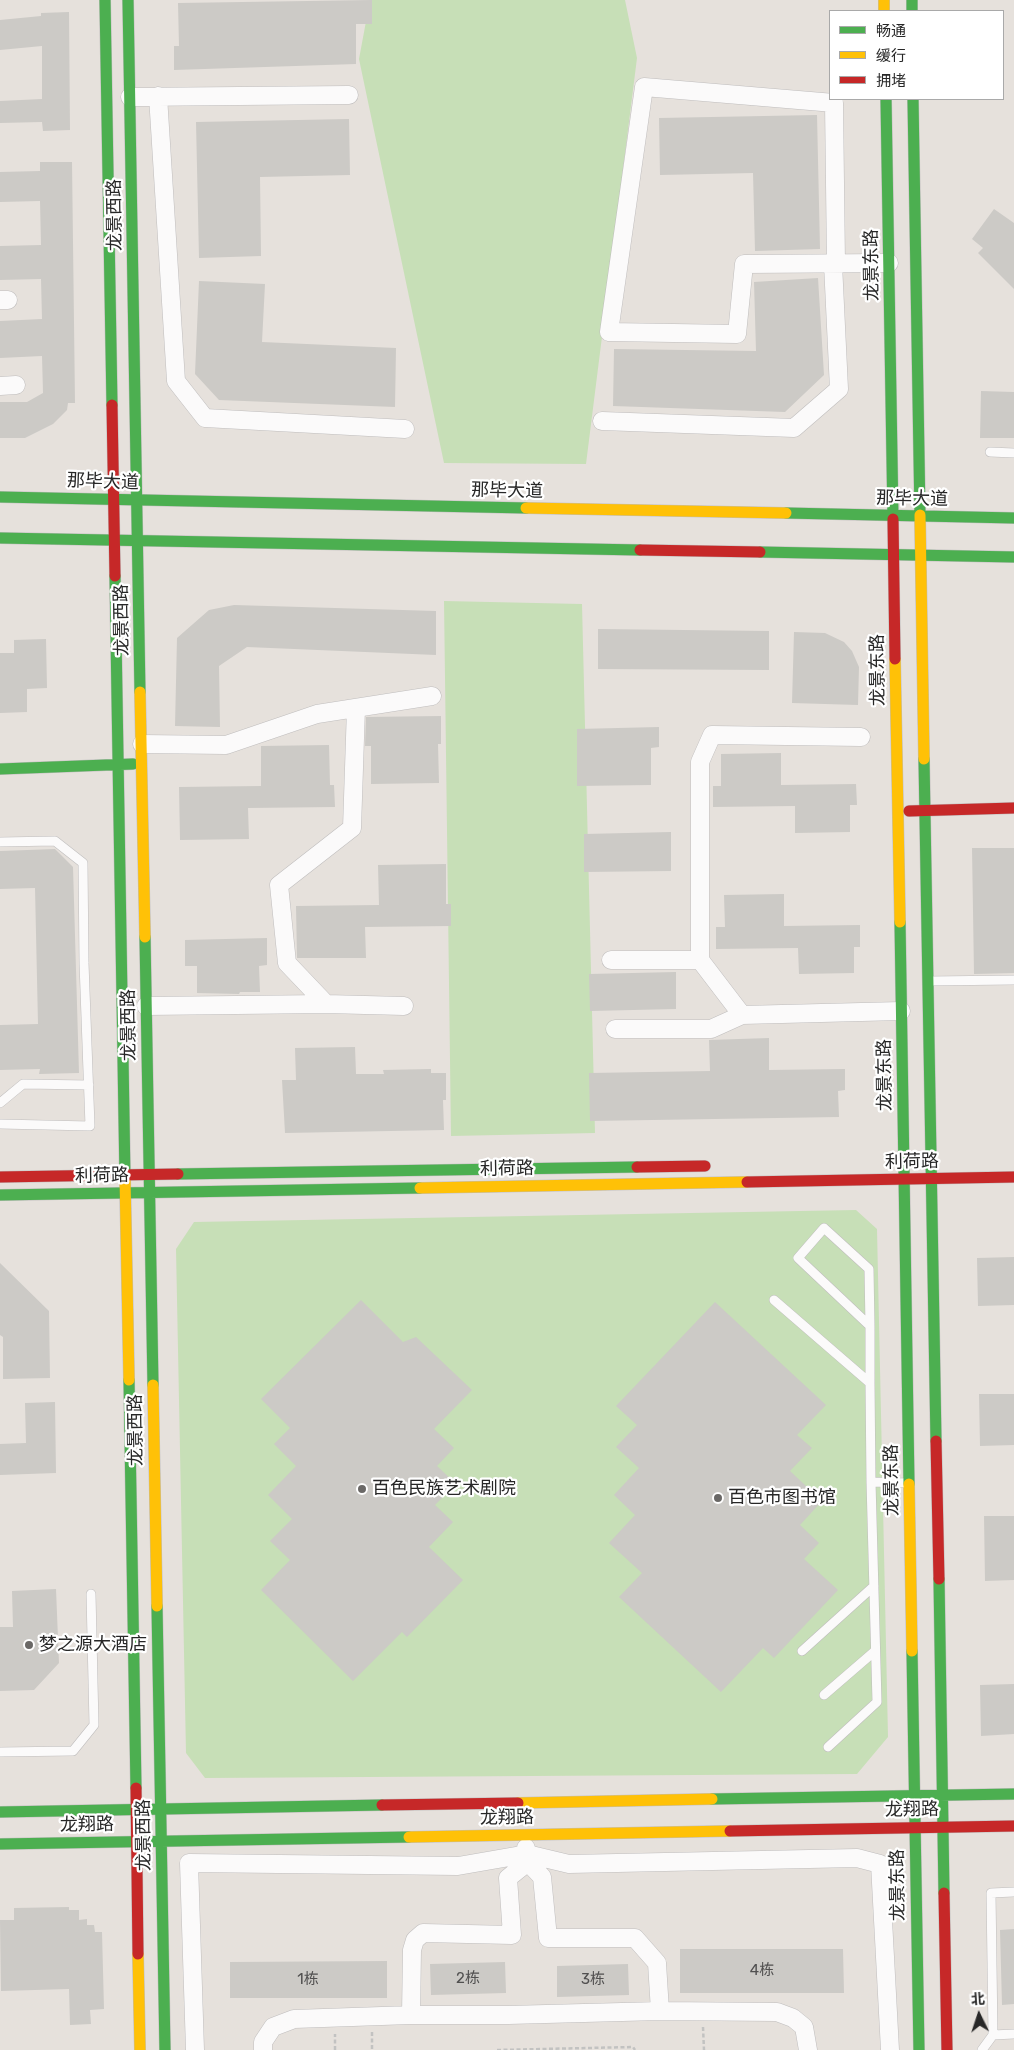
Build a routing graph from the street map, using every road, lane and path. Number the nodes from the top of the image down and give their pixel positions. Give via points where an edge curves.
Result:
1 (105, 0) edge
2 (128, 0) edge
3 (349, 95) dead end
4 (130, 96) junction
5 (158, 96) junction
6 (886, 100) edge
7 (913, 100) edge
8 (889, 263) junction
9 (834, 264) junction
10 (602, 421) dead end
11 (405, 429) dead end
12 (990, 452) dead end
13 (1014, 453) edge
14 (0, 496) edge
15 (113, 500) junction
16 (137, 501) junction
17 (894, 516) junction
18 (920, 517) junction
19 (1014, 518) edge
20 (0, 538) edge
21 (114, 542) junction
22 (138, 542) junction
23 (893, 556) junction
24 (921, 556) junction
25 (1014, 557) edge
26 (432, 696) dead end
27 (356, 708) junction
28 (860, 737) dead end
29 (142, 744) junction
30 (142, 764) junction
31 (118, 765) junction
32 (0, 768) edge
33 (1014, 808) edge
34 (897, 811) junction
35 (925, 811) junction
36 (0, 842) edge
37 (611, 960) dead end
38 (700, 960) junction
39 (1014, 980) edge
40 (928, 981) junction
41 (326, 1004) junction
42 (146, 1006) junction
43 (404, 1006) dead end
44 (901, 1011) junction
45 (742, 1015) junction
46 (615, 1029) dead end
47 (89, 1085) junction
48 (0, 1103) edge
49 (0, 1124) edge
50 (917, 1163) junction
51 (715, 1166) dead end
52 (150, 1174) junction
53 (125, 1175) junction
54 (0, 1176) edge
55 (1014, 1177) edge
56 (932, 1179) junction
57 (904, 1180) junction
58 (150, 1192) junction
59 (125, 1193) junction
60 (0, 1195) edge
61 (774, 1300) dead end
62 (870, 1326) junction
63 (870, 1383) junction
64 (871, 1482) junction
65 (909, 1482) junction
66 (874, 1586) junction
67 (90, 1594) dead end
68 (802, 1651) dead end
69 (875, 1651) junction
70 (824, 1695) dead end
71 (828, 1747) dead end
72 (0, 1752) edge
73 (1014, 1794) edge
74 (914, 1796) junction
75 (942, 1796) junction
76 (136, 1810) junction
77 (161, 1810) junction
78 (0, 1812) edge
79 (1014, 1826) edge
80 (915, 1828) junction
81 (943, 1828) junction
82 (524, 1835) junction
83 (136, 1842) junction
84 (161, 1842) junction
85 (0, 1844) edge
86 (528, 1858) junction
87 (1014, 1892) edge
88 (660, 2011) junction
89 (703, 2012) junction
90 (411, 2015) junction
91 (994, 2034) junction
92 (1014, 2034) edge
93 (577, 2049) edge
94 (140, 2050) edge
95 (165, 2050) edge
96 (195, 2050) edge
97 (263, 2050) edge
98 (497, 2050) edge
99 (512, 2050) edge
100 (635, 2050) edge
101 (704, 2050) edge
102 (808, 2050) edge
103 (890, 2050) edge
104 (919, 2050) edge
105 (946, 2050) edge
106 (982, 2050) edge

1 - 15 main road, 龙景西路
2 - 4 main road, 龙景西路
3 - 5 street
4 - 5 street
4 - 16 main road, 龙景西路
5 - 11 street via 176,382 205,418
6 - 8 main road, 龙景东路
7 - 18 main road, 龙景东路
8 - 9 street
8 - 17 main road, 龙景东路
9 - 9 street via 744,264 737,334 608,332 644,87 834,103
9 - 10 street via 839,389 794,428
12 - 13 lane
14 - 15 main road, 那毕大道
15 - 16 main road, 那毕大道
15 - 21 main road, 龙景西路
16 - 17 main road, 那毕大道
16 - 22 main road, 龙景西路
17 - 18 main road, 那毕大道
17 - 23 main road, 龙景东路
18 - 19 main road, 那毕大道
18 - 24 main road, 龙景东路
20 - 21 main road
21 - 22 main road
21 - 31 main road, 龙景西路
22 - 23 main road
22 - 29 main road, 龙景西路
23 - 24 main road
23 - 34 main road, 龙景东路
24 - 25 main road
24 - 35 main road, 龙景东路
26 - 27 street
27 - 29 street via 317,714 226,745
27 - 41 street via 352,828 279,885 287,963
28 - 38 street via 712,735 700,762
29 - 30 main road, 龙景西路
30 - 31 main road
30 - 42 main road, 龙景西路
31 - 32 main road
31 - 53 main road, 龙景西路
33 - 35 main road
34 - 35 main road
34 - 44 main road, 龙景东路
35 - 40 main road, 龙景东路
36 - 47 lane via 55,841 83,863
37 - 38 street
38 - 45 street
39 - 40 lane
40 - 50 main road, 龙景东路
41 - 42 street
41 - 43 street
42 - 52 main road, 龙景西路
44 - 45 street
44 - 50 main road, 龙景东路
45 - 46 street via 711,1028
47 - 48 lane via 22,1084
47 - 49 lane via 90,1126
50 - 56 main road, 龙景东路
50 - 57 main road, 龙景东路
51 - 52 main road, 利荷路
52 - 53 main road, 利荷路
52 - 58 main road, 龙景西路
53 - 54 main road, 利荷路
53 - 59 main road, 龙景西路
55 - 56 main road, 利荷路
56 - 57 main road, 利荷路
56 - 75 main road, 龙景东路
57 - 58 main road, 利荷路
57 - 65 main road, 龙景东路
58 - 59 main road, 利荷路
58 - 77 main road, 龙景西路
59 - 60 main road, 利荷路
59 - 76 main road, 龙景西路
61 - 63 lane
62 - 62 lane via 869,1269 824,1228 798,1258
62 - 63 lane
63 - 64 lane
64 - 65 lane
64 - 66 lane
65 - 74 main road, 龙景东路
66 - 68 lane
66 - 69 lane
67 - 72 lane via 94,1725 73,1751
69 - 70 lane
69 - 71 lane via 877,1702
73 - 75 main road, 龙翔路
74 - 75 main road, 龙翔路
74 - 77 main road, 龙翔路
74 - 80 main road, 龙景东路
75 - 81 main road, 龙景东路
76 - 77 main road, 龙翔路
76 - 78 main road, 龙翔路
76 - 83 main road, 龙景西路
77 - 84 main road, 龙景西路
79 - 81 main road, 龙翔路
80 - 81 main road, 龙翔路
80 - 82 main road, 龙翔路
80 - 104 main road, 龙景东路
81 - 105 main road, 龙景东路
82 - 84 main road, 龙翔路
82 - 86 street
83 - 84 main road, 龙翔路
83 - 85 main road, 龙翔路
83 - 94 main road, 龙景西路
84 - 95 main road, 龙景西路
86 - 88 street via 542,1877 548,1938 635,1938 657,1963
86 - 90 street via 508,1878 512,1935 423,1933 415,1940
86 - 96 street via 458,1866 189,1862
86 - 103 street via 569,1864 857,1858 880,1864
87 - 91 lane via 991,1893
88 - 89 street
88 - 90 street
89 - 101 path
89 - 102 street via 777,2012 793,2018 804,2027
90 - 97 street via 294,2019 274,2027 263,2042
91 - 92 lane
91 - 106 lane
93 - 99 path
93 - 100 path via 633,2047
98 - 99 path

